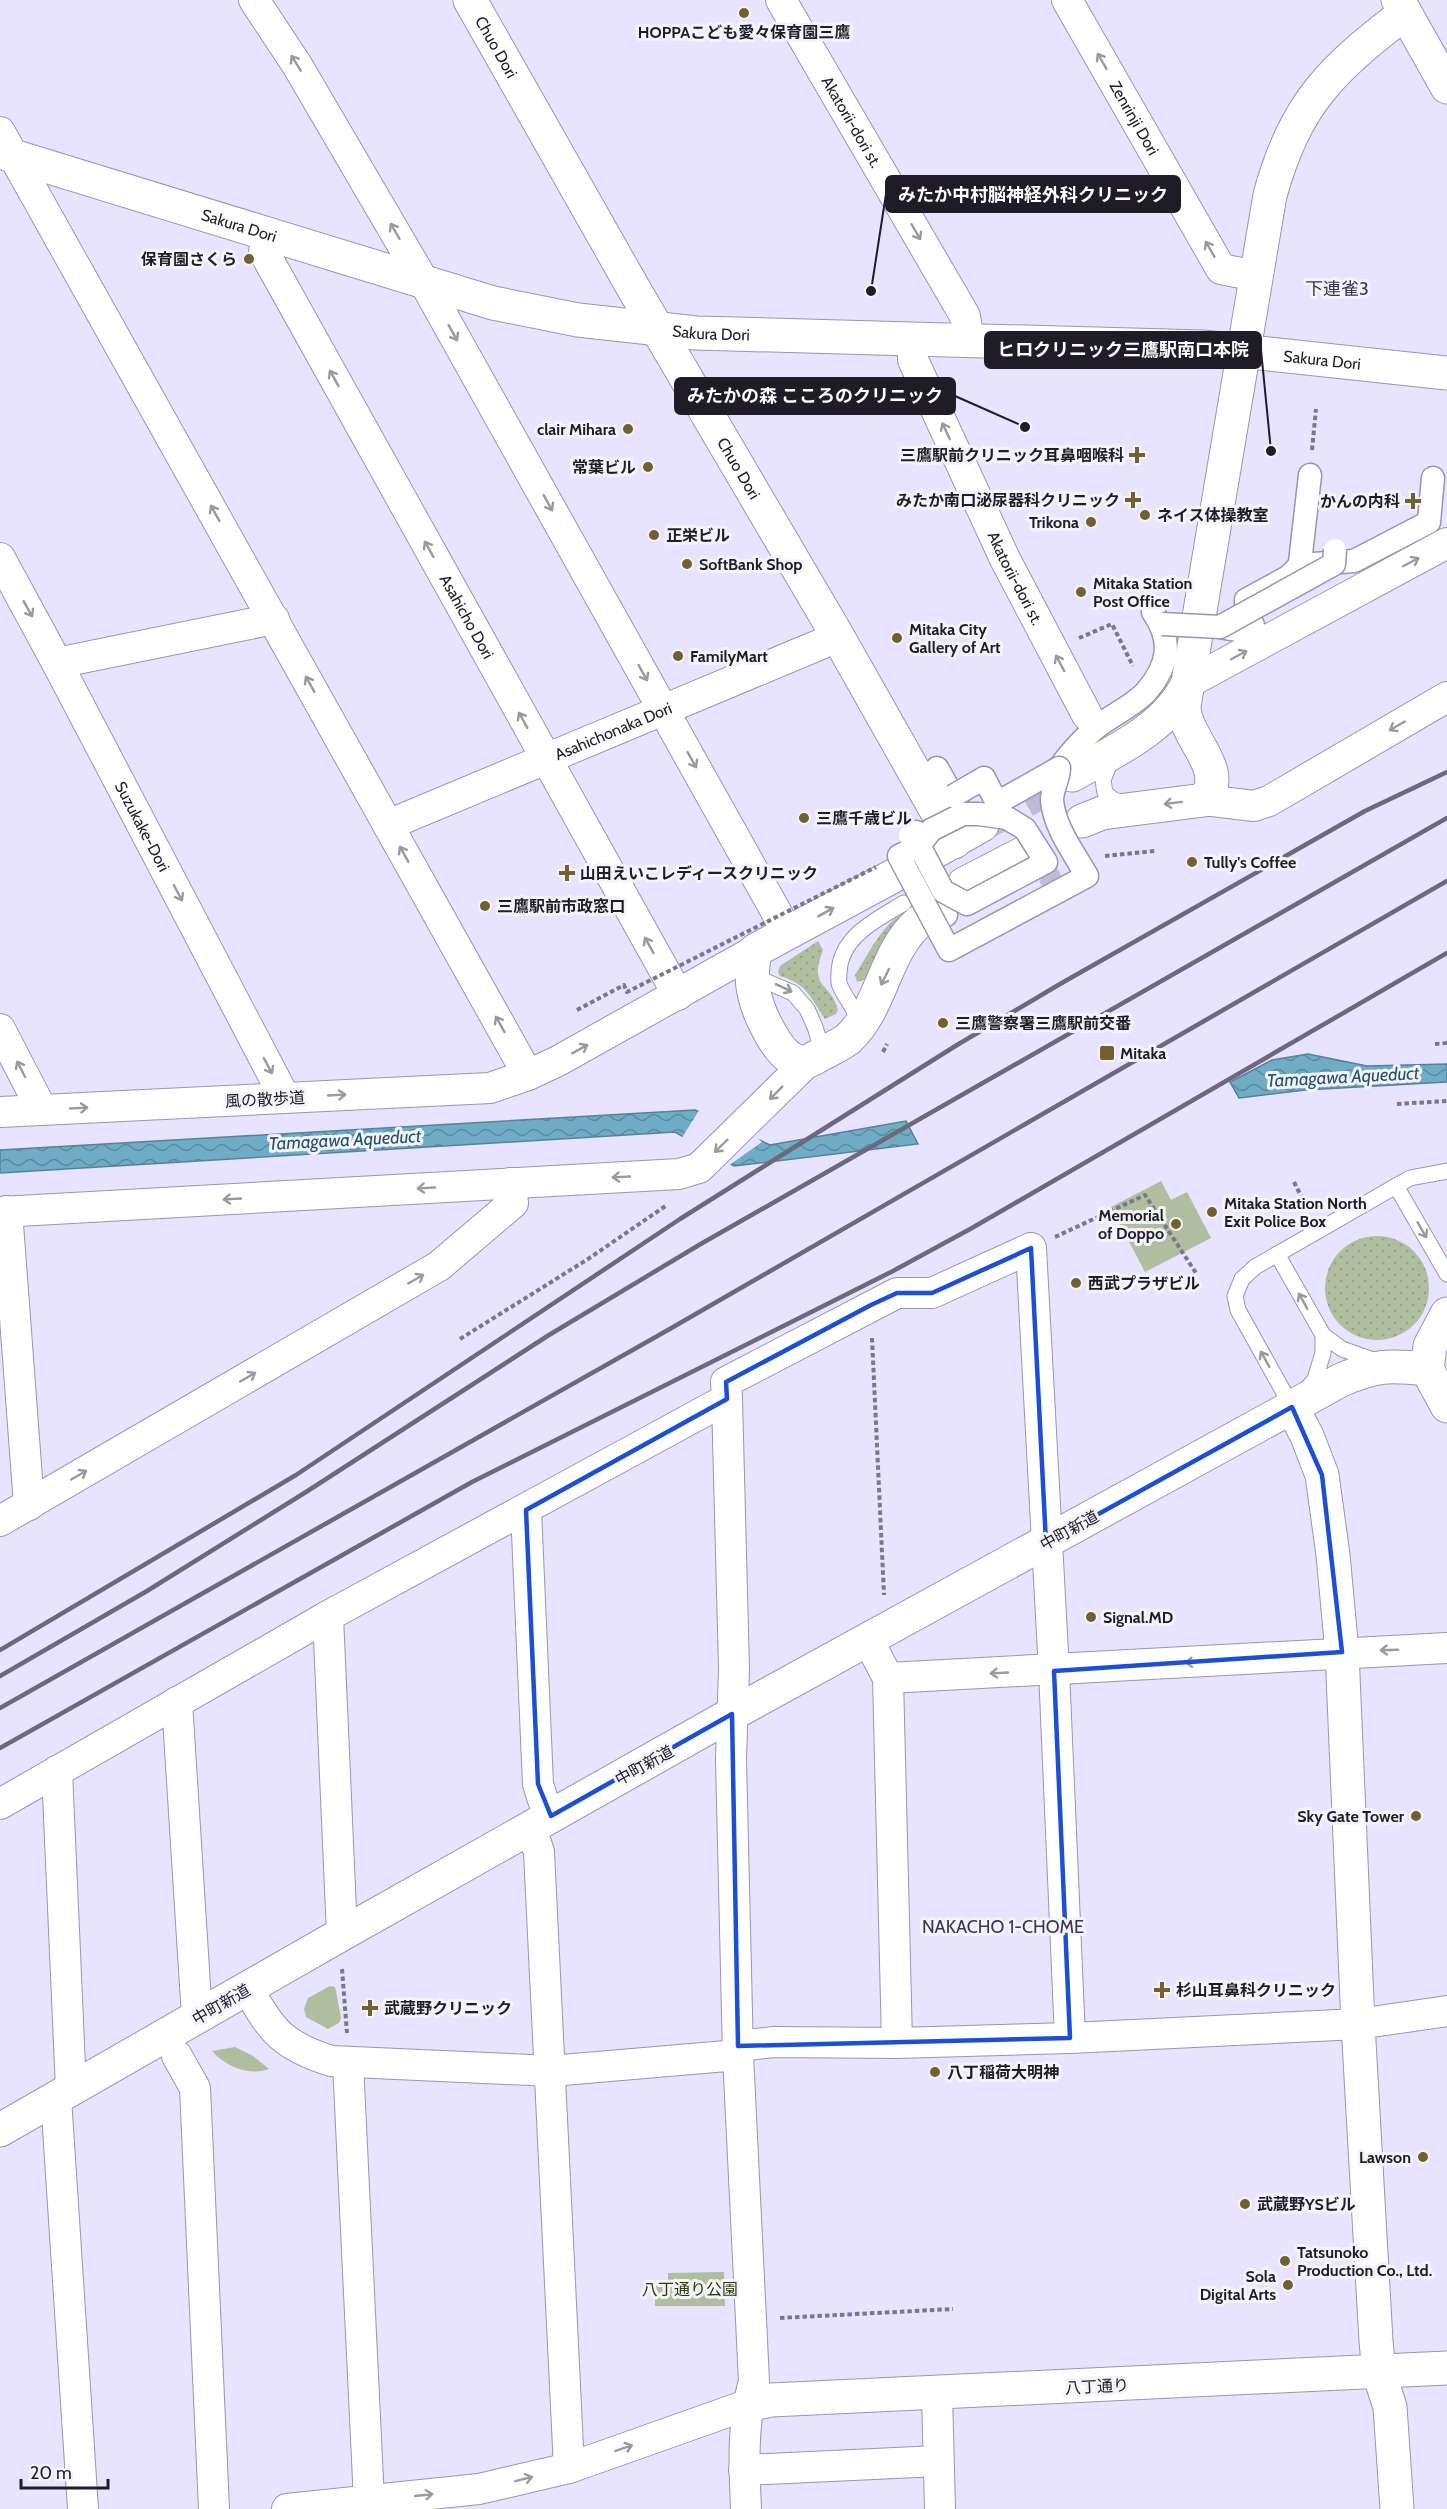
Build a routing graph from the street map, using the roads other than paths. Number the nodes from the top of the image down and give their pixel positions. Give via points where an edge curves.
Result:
1 (254, 0) edge
2 (781, 0) edge
3 (1067, 0) edge
4 (473, 1) edge
5 (1409, 4) edge
6 (1445, 80) edge
7 (1447, 105) edge
8 (5, 147) edge
9 (269, 235) junction
10 (1256, 276) junction
11 (424, 282) junction
12 (657, 327) junction
13 (913, 340) junction
14 (969, 341) junction
15 (1244, 351) junction
16 (1447, 373) edge
17 (1310, 475) road end
18 (1433, 478) dead end
19 (1447, 543) edge
20 (0, 558) edge
21 (1293, 579) junction
22 (274, 619) junction
23 (837, 635) junction
24 (57, 663) junction
25 (1188, 683) junction
26 (1447, 697) edge
27 (664, 708) junction
28 (1087, 715) dead end
29 (1174, 720) junction
30 (1124, 746) junction
31 (545, 759) junction
32 (937, 768) dead end
33 (1065, 772) junction
34 (1032, 784) junction
35 (1105, 793) junction
36 (1010, 796) junction
37 (1204, 800) junction
38 (1141, 807) junction
39 (1077, 816) joint
40 (388, 825) junction
41 (1024, 844) junction
42 (934, 859) junction
43 (1082, 879) junction
44 (788, 933) junction
45 (746, 964) junction
46 (678, 996) junction
47 (860, 1024) junction
48 (0, 1029) edge
49 (812, 1059) junction
50 (528, 1075) junction
51 (285, 1098) junction
52 (42, 1110) junction
53 (0, 1112) edge
54 (1447, 1172) edge
55 (511, 1183) junction
56 (1396, 1186) junction
57 (4, 1211) edge
58 (1277, 1254) junction
59 (1447, 1274) edge
60 (1447, 1314) edge
61 (1323, 1335) junction
62 (1390, 1365) junction
63 (1439, 1386) edge
64 (727, 1400) junction
65 (1292, 1407) junction
66 (28, 1505) junction
67 (526, 1509) junction
68 (0, 1521) edge
69 (1046, 1543) junction
70 (328, 1616) junction
71 (868, 1640) junction
72 (1447, 1648) edge
73 (1342, 1652) junction
74 (1054, 1671) junction
75 (888, 1678) junction
76 (177, 1702) junction
77 (732, 1714) junction
78 (57, 1771) junction
79 (0, 1804) edge
80 (541, 1822) junction
81 (342, 1948) junction
82 (248, 1988) junction
83 (1447, 2011) edge
84 (197, 2017) junction
85 (1358, 2024) junction
86 (1070, 2038) junction
87 (897, 2043) junction
88 (738, 2050) junction
89 (348, 2053) junction
90 (177, 2056) dead end
91 (551, 2071) junction
92 (63, 2094) junction
93 (0, 2130) edge
94 (1447, 2368) edge
95 (1379, 2373) junction
96 (937, 2394) junction
97 (747, 2405) junction
98 (938, 2461) junction
99 (568, 2468) junction
100 (744, 2470) junction
101 (479, 2499) edge
102 (369, 2501) junction
103 (83, 2509) edge
104 (214, 2509) edge
105 (287, 2509) edge
106 (746, 2509) edge
107 (940, 2509) edge
108 (1397, 2509) edge

11 -> 1 street via 297,65
2 -> 14 street, Akatorii-dori st. via 965,316
10 -> 3 street, Zenrinji Dori via 1221,269
4 - 12 street, Chuo Dori
5 - 6 street
5 - 10 street via 1334,72 1294,126 1270,195
6 - 7 street
8 - 9 street, Sakura Dori
22 -> 8 street
9 - 11 street, Sakura Dori
31 -> 9 street, Asahicho Dori via 264,252
10 - 15 street
11 - 12 street, Sakura Dori via 535,313
11 -> 27 street
12 - 13 street, Sakura Dori via 696,333
12 - 23 street, Chuo Dori
13 - 14 street, Sakura Dori
28 -> 13 street, Akatorii-dori st. via 1000,549 913,360
14 - 15 street, Sakura Dori
15 - 16 street, Sakura Dori
15 - 25 street
17 - 21 street
18 - 21 street, bridge via 1429,522 1354,561 1335,557
25 -> 19 street
20 -> 24 street, Suzukake-Dori
21 - 33 street, bridge via 1220,627 1158,618 1167,640 1166,661 1145,693 1076,747
22 - 24 street
40 -> 22 street
23 - 27 street, Asahichonaka Dori
23 - 42 street, Chuo Dori
24 -> 51 street, Suzukake-Dori
25 - 29 street via 1184,706
26 -> 37 street via 1269,801 1254,806
27 - 31 street, Asahichonaka Dori
27 -> 44 street
29 - 30 street
29 - 37 street via 1213,772 1212,791
30 - 33 street
30 - 35 lane via 1105,769
31 - 40 street, Asahichonaka Dori
46 -> 31 street, Asahicho Dori
32 - 42 street
33 - 34 street, bridge
33 - 43 street, bridge via 1052,798 1054,811 1087,876
34 - 36 street, bridge
34 - 43 street, bridge
35 - 38 lane via 1114,800
35 - 39 lane
36 - 41 street, bridge
36 - 42 street, bridge via 997,803 984,778
37 -> 38 street
38 - 39 street
50 -> 40 street
41 - 42 street
41 - 42 street, bridge via 1025,828 1008,818
41 - 42 street, bridge via 1046,861 967,904 943,891
42 - 43 street, bridge via 949,950
44 -> 42 street
42 -> 47 street via 906,935
42 - 47 lane via 848,943 839,984
44 - 45 street
45 - 46 street, 風の散歩道
45 - 49 street via 762,1016 779,1047 797,1061
50 -> 46 street, 風の散歩道
47 - 49 street via 847,1040
52 -> 48 street
49 -> 55 street via 699,1168 679,1174
51 -> 50 street, 風の散歩道 via 490,1088
52 -> 51 street, 風の散歩道
52 - 53 street, 風の散歩道
54 - 56 lane via 1410,1178
55 -> 57 street
66 -> 55 street via 439,1266 513,1203
56 - 58 lane
56 -> 59 lane
57 - 66 street
61 -> 58 lane
65 -> 58 lane via 1238,1310 1235,1296 1242,1279
60 - 63 street via 1430,1346
61 - 62 lane via 1342,1349
61 - 65 lane via 1323,1353 1315,1379
62 - 63 street, 中町新道
62 - 65 street, 中町新道 via 1365,1370
64 - 67 street
64 - 69 street via 726,1382 871,1305 897,1293 932,1293 1030,1248
64 - 77 street
65 - 69 street, 中町新道
65 - 73 street via 1322,1474
66 - 68 street
67 - 70 street
67 - 80 street via 538,1784 543,1800
69 - 71 street, 中町新道
69 - 74 street
70 - 76 street
70 - 81 street
71 - 75 street
71 - 77 street, 中町新道
72 -> 73 street
73 -> 74 street
73 - 85 street
74 -> 75 street
74 - 86 street
75 - 87 street
76 - 78 street
76 - 84 street
77 - 80 street, 中町新道
77 - 88 street
78 - 79 street
78 - 92 street
80 - 81 street, 中町新道
80 - 91 street via 539,1852
81 - 82 street, 中町新道
82 - 84 street, 中町新道
82 - 89 street via 264,2019 281,2037 307,2053 331,2061
83 - 85 street
84 - 92 street, 中町新道
85 - 86 street
85 - 95 street
86 - 87 street
87 - 88 street via 774,2042
88 - 91 street
88 - 97 street via 754,2381
89 - 91 street
89 - 102 street
90 - 104 street via 195,2088
91 - 99 street
92 - 93 street, 中町新道
92 - 103 street
94 - 95 street, 八丁通り
95 - 96 street, 八丁通り
95 - 108 street via 1390,2407
96 - 97 street, 八丁通り via 771,2400
96 - 98 street
99 -> 97 street
97 - 100 street
98 - 100 street
98 - 107 street
101 -> 99 street
100 - 106 street
102 -> 101 street
102 - 105 street

